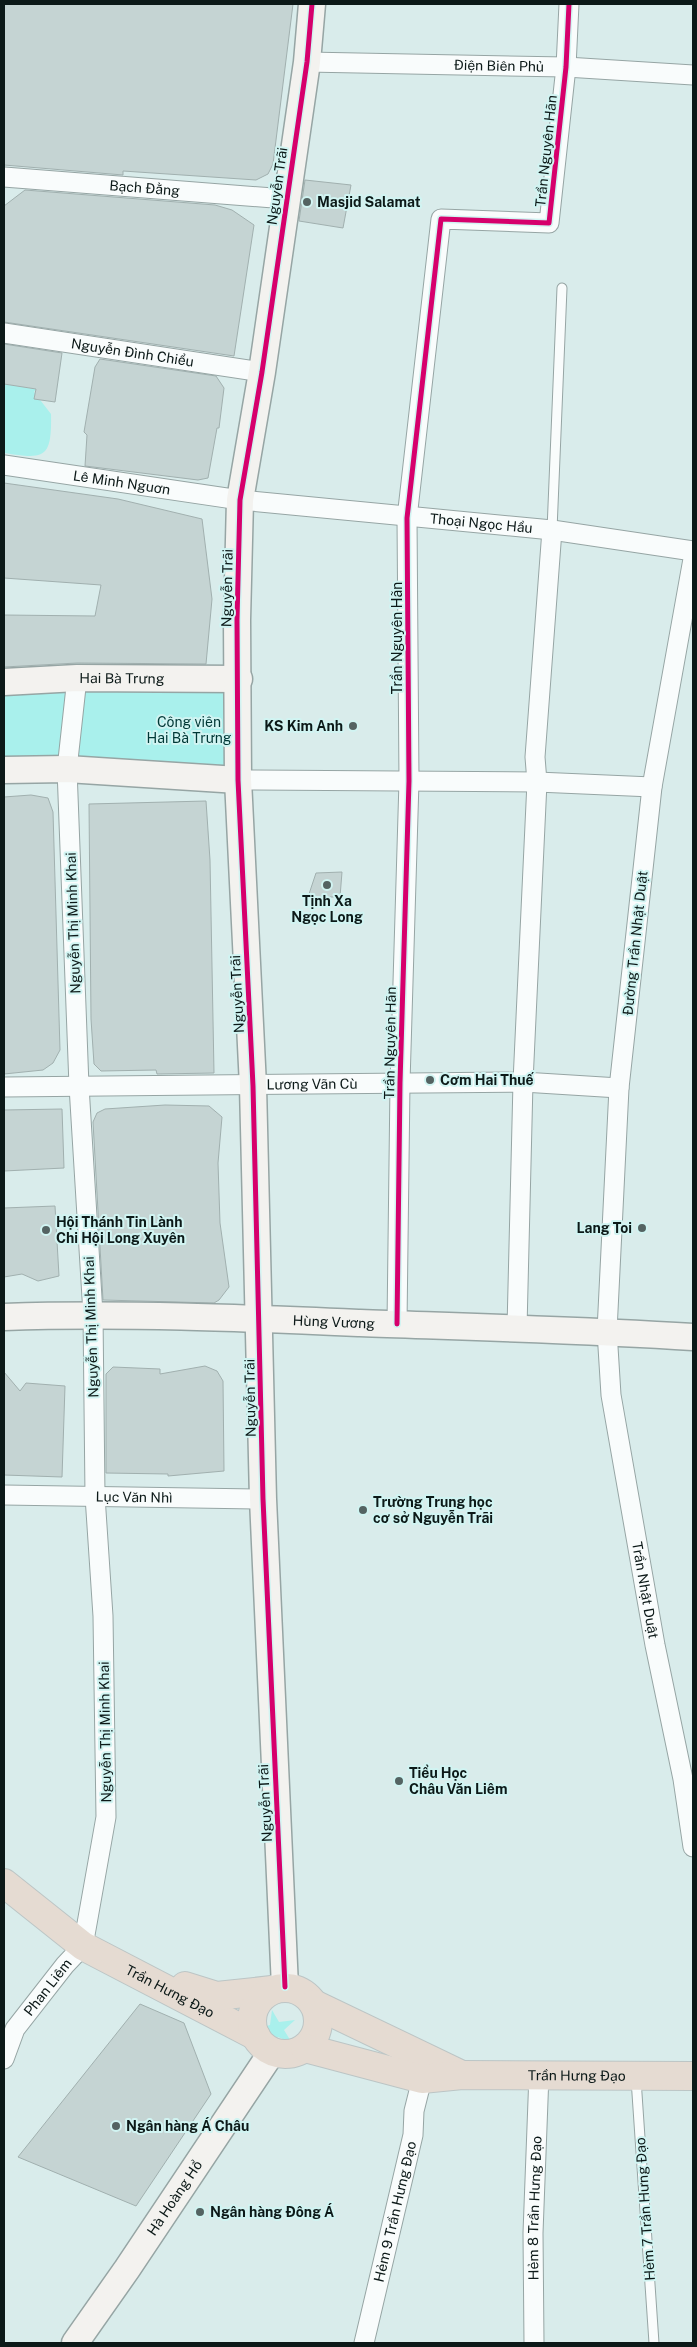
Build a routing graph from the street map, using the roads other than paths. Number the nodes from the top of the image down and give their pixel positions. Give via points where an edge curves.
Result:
1 (312, 4) edge
2 (569, 4) edge
3 (306, 62) junction
4 (566, 67) junction
5 (693, 75) edge
6 (4, 177) edge
7 (286, 199) junction
8 (562, 288) dead end
9 (4, 333) edge
10 (262, 372) junction
11 (4, 465) edge
12 (240, 500) junction
13 (407, 518) junction
14 (552, 530) junction
15 (693, 551) edge
16 (693, 559) edge
17 (77, 678) junction
18 (239, 679) junction
19 (4, 682) edge
20 (67, 769) junction
21 (4, 770) edge
22 (238, 780) junction
23 (409, 781) junction
24 (537, 782) junction
25 (652, 787) junction
26 (523, 1082) junction
27 (400, 1083) junction
28 (79, 1086) junction
29 (253, 1086) junction
30 (4, 1088) edge
31 (618, 1088) junction
32 (93, 1314) junction
33 (4, 1317) edge
34 (259, 1319) junction
35 (397, 1324) junction
36 (517, 1328) junction
37 (607, 1331) junction
38 (693, 1336) edge
39 (4, 1495) edge
40 (95, 1496) junction
41 (263, 1499) junction
42 (693, 1847) edge
43 (4, 1883) edge
44 (83, 1946) junction
45 (278, 1989) junction
46 (314, 2004) junction
47 (264, 2044) junction
48 (306, 2048) junction
49 (4, 2059) edge
50 (539, 2074) junction
51 (462, 2075) junction
52 (635, 2075) junction
53 (693, 2076) edge
54 (422, 2079) junction
55 (74, 2343) edge
56 (364, 2343) edge
57 (534, 2343) edge
58 (654, 2343) edge

1 - 3 street, Nguyễn Trãi
2 - 4 street
3 - 4 street, Điện Biên Phủ
3 - 7 street, Nguyễn Trãi
4 - 5 street, Điện Biên Phủ
4 - 13 street, Trần Nguyên Hãn via 549,223 441,220
6 - 7 street, Bạch Đằng
7 - 10 street, Nguyễn Trãi
8 - 14 lane
9 - 10 street, Nguyễn Đình Chiểu
10 - 12 street, Nguyễn Trãi
11 - 12 street, Lê Minh Nguơn
12 - 13 street, Thoại Ngọc Hầu
12 - 18 street, Nguyễn Trãi
13 - 14 street, Thoại Ngọc Hầu
13 - 23 street, Trần Nguyên Hãn
14 - 15 street, Thoại Ngọc Hầu
14 - 24 street via 535,757
16 - 25 street, Đường Trần Nhật Duật
17 - 18 street, Hai Bà Trưng
17 - 19 street, Hai Bà Trưng
17 - 20 street, Nguyễn Thị Minh Khai
18 - 22 street, Nguyễn Trãi
20 - 21 street
20 - 22 street
20 - 28 street, Nguyễn Thị Minh Khai
22 - 23 street
22 - 29 street, Nguyễn Trãi
23 - 24 street
23 - 27 street, Trần Nguyên Hãn
24 - 25 street
24 - 26 street
25 - 31 street, Đường Trần Nhật Duật
26 - 27 street, Lương Vãn Cù
26 - 31 street, Lương Vãn Cù
26 - 36 street
27 - 29 street, Lương Vãn Cù
27 - 35 street, Trần Nguyên Hãn
28 - 29 street, Lương Vãn Cù
28 - 30 street, Lương Vãn Cù
28 - 32 street, Nguyễn Thị Minh Khai
29 - 34 street, Nguyễn Trãi
31 - 37 street, Đường Trần Nhật Duật
32 - 33 street, Hùng Vương
32 - 34 street, Hùng Vương
32 - 40 street, Nguyễn Thị Minh Khai
34 - 35 street, Hùng Vương
34 - 41 street, Nguyễn Trãi
35 - 36 street, Hùng Vương
36 - 37 street, Hùng Vương
37 - 38 street, Hùng Vương
37 - 42 street, Trần Nhật Duật via 611,1396
39 - 40 street, Lục Văn Nhì
40 - 41 street, Lục Văn Nhì
40 - 44 street, Nguyễn Thị Minh Khai via 103,1616 106,1818
41 - 45 street, Nguyễn Trãi
43 - 44 highway, Trần Hưng Đạo
44 - 45 highway, Trần Hưng Đạo via 157,1978 217,1996
44 - 47 highway, Trần Hưng Đạo
44 - 49 street, Phan Liêm via 16,2029
45 - 46 highway via 296,1989
45 - 47 highway via 256,2005 253,2015
46 - 48 highway via 318,2027
46 - 51 highway, Trần Hưng Đạo
47 - 48 highway via 284,2054
47 - 55 street, Hà Hoàng Hổ via 127,2269
48 - 54 highway, Trần Hưng Đạo
50 - 51 highway, Trần Hưng Đạo
50 - 52 highway, Trần Hưng Đạo
50 - 57 street, Hẻm 8 Trần Hưng Đạo via 533,2233
51 - 54 highway, Trần Hưng Đạo
52 - 53 highway, Trần Hưng Đạo
52 - 58 lane, Hẻm 7 Trần Hưng Đạo
54 - 56 street, Hẻm 9 Trần Hưng Đạo via 414,2111 413,2135

